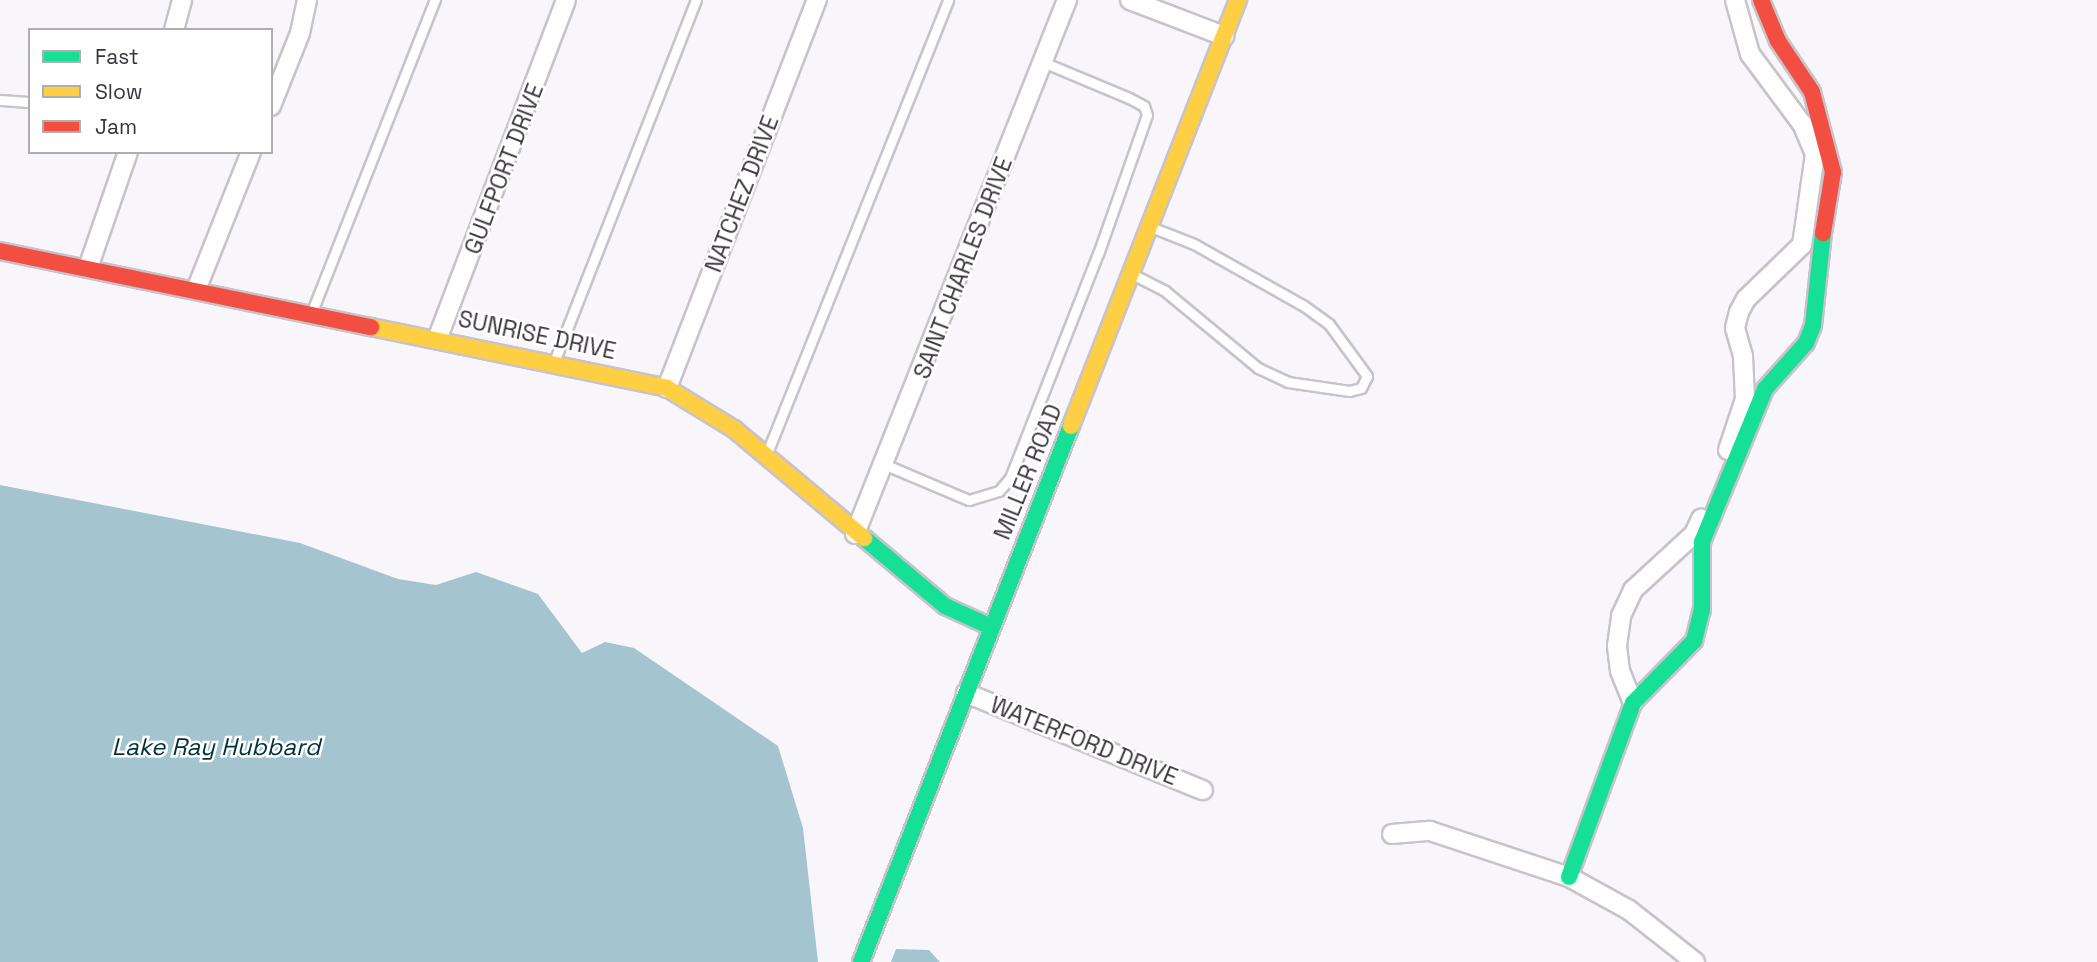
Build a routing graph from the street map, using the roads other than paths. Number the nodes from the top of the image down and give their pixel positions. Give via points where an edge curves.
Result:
1 (182, 0) edge
2 (307, 0) edge
3 (435, 0) edge
4 (566, 0) edge
5 (696, 0) edge
6 (817, 0) edge
7 (948, 0) edge
8 (1067, 0) edge
9 (1130, 0) edge
10 (1238, 0) edge
11 (1735, 0) edge
12 (1761, 0) edge
13 (174, 28) edge
14 (1224, 36) junction
15 (1043, 62) junction
16 (0, 100) edge
17 (273, 101) edge
18 (28, 102) edge
19 (1816, 133) junction
20 (127, 154) edge
21 (250, 154) edge
22 (1149, 226) junction
23 (0, 251) edge
24 (88, 268) junction
25 (1130, 273) junction
26 (196, 290) junction
27 (310, 317) junction
28 (438, 337) junction
29 (554, 362) junction
30 (667, 388) junction
31 (766, 457) junction
32 (1730, 460) junction
33 (886, 465) junction
34 (855, 534) junction
35 (991, 627) junction
36 (966, 692) junction
37 (1633, 703) junction
38 (1203, 790) dead end
39 (1392, 834) dead end
40 (1569, 877) junction
41 (861, 962) edge
42 (1695, 962) edge

1 - 13 street
2 - 17 street via 300,33
3 - 27 lane
4 - 28 street, GULFPORT DRIVE
5 - 29 lane
6 - 30 street, NATCHEZ DRIVE
7 - 31 lane
8 - 15 street, SAINT CHARLES DRIVE
9 - 14 street
10 - 14 street, MILLER ROAD
11 - 19 street via 1750,54
12 - 19 street via 1778,41 1812,92
14 - 22 street, MILLER ROAD
15 - 33 street, SAINT CHARLES DRIVE
15 - 33 lane via 1129,97 1144,106 1147,116 1098,254 1010,478 999,491 969,500
16 - 18 lane
19 - 32 street via 1802,244 1746,299 1739,312 1735,328 1743,356 1745,399
19 - 32 street via 1833,172 1829,216 1818,248 1813,326 1806,343 1765,389
20 - 24 street
21 - 26 street
22 - 25 street, MILLER ROAD
22 - 25 lane via 1194,244 1304,306 1329,324 1367,376 1361,388 1349,391 1288,382 1258,368 1165,291
23 - 24 street, SUNRISE DRIVE
24 - 26 street, SUNRISE DRIVE
25 - 35 street, MILLER ROAD
26 - 27 street, SUNRISE DRIVE
27 - 28 street, SUNRISE DRIVE via 410,337
28 - 29 street, SUNRISE DRIVE
29 - 30 street, SUNRISE DRIVE
30 - 31 street, SUNRISE DRIVE via 706,408
31 - 34 street, SUNRISE DRIVE
32 - 37 street via 1702,542 1702,610 1694,641
32 - 37 street via 1694,534 1633,590 1621,616 1620,671
33 - 34 street, SAINT CHARLES DRIVE
34 - 35 street, SUNRISE DRIVE via 946,606
35 - 36 street, MILLER ROAD
36 - 38 street, WATERFORD DRIVE
36 - 41 street, MILLER ROAD
37 - 40 street
39 - 40 street via 1430,831
40 - 42 street via 1629,910

